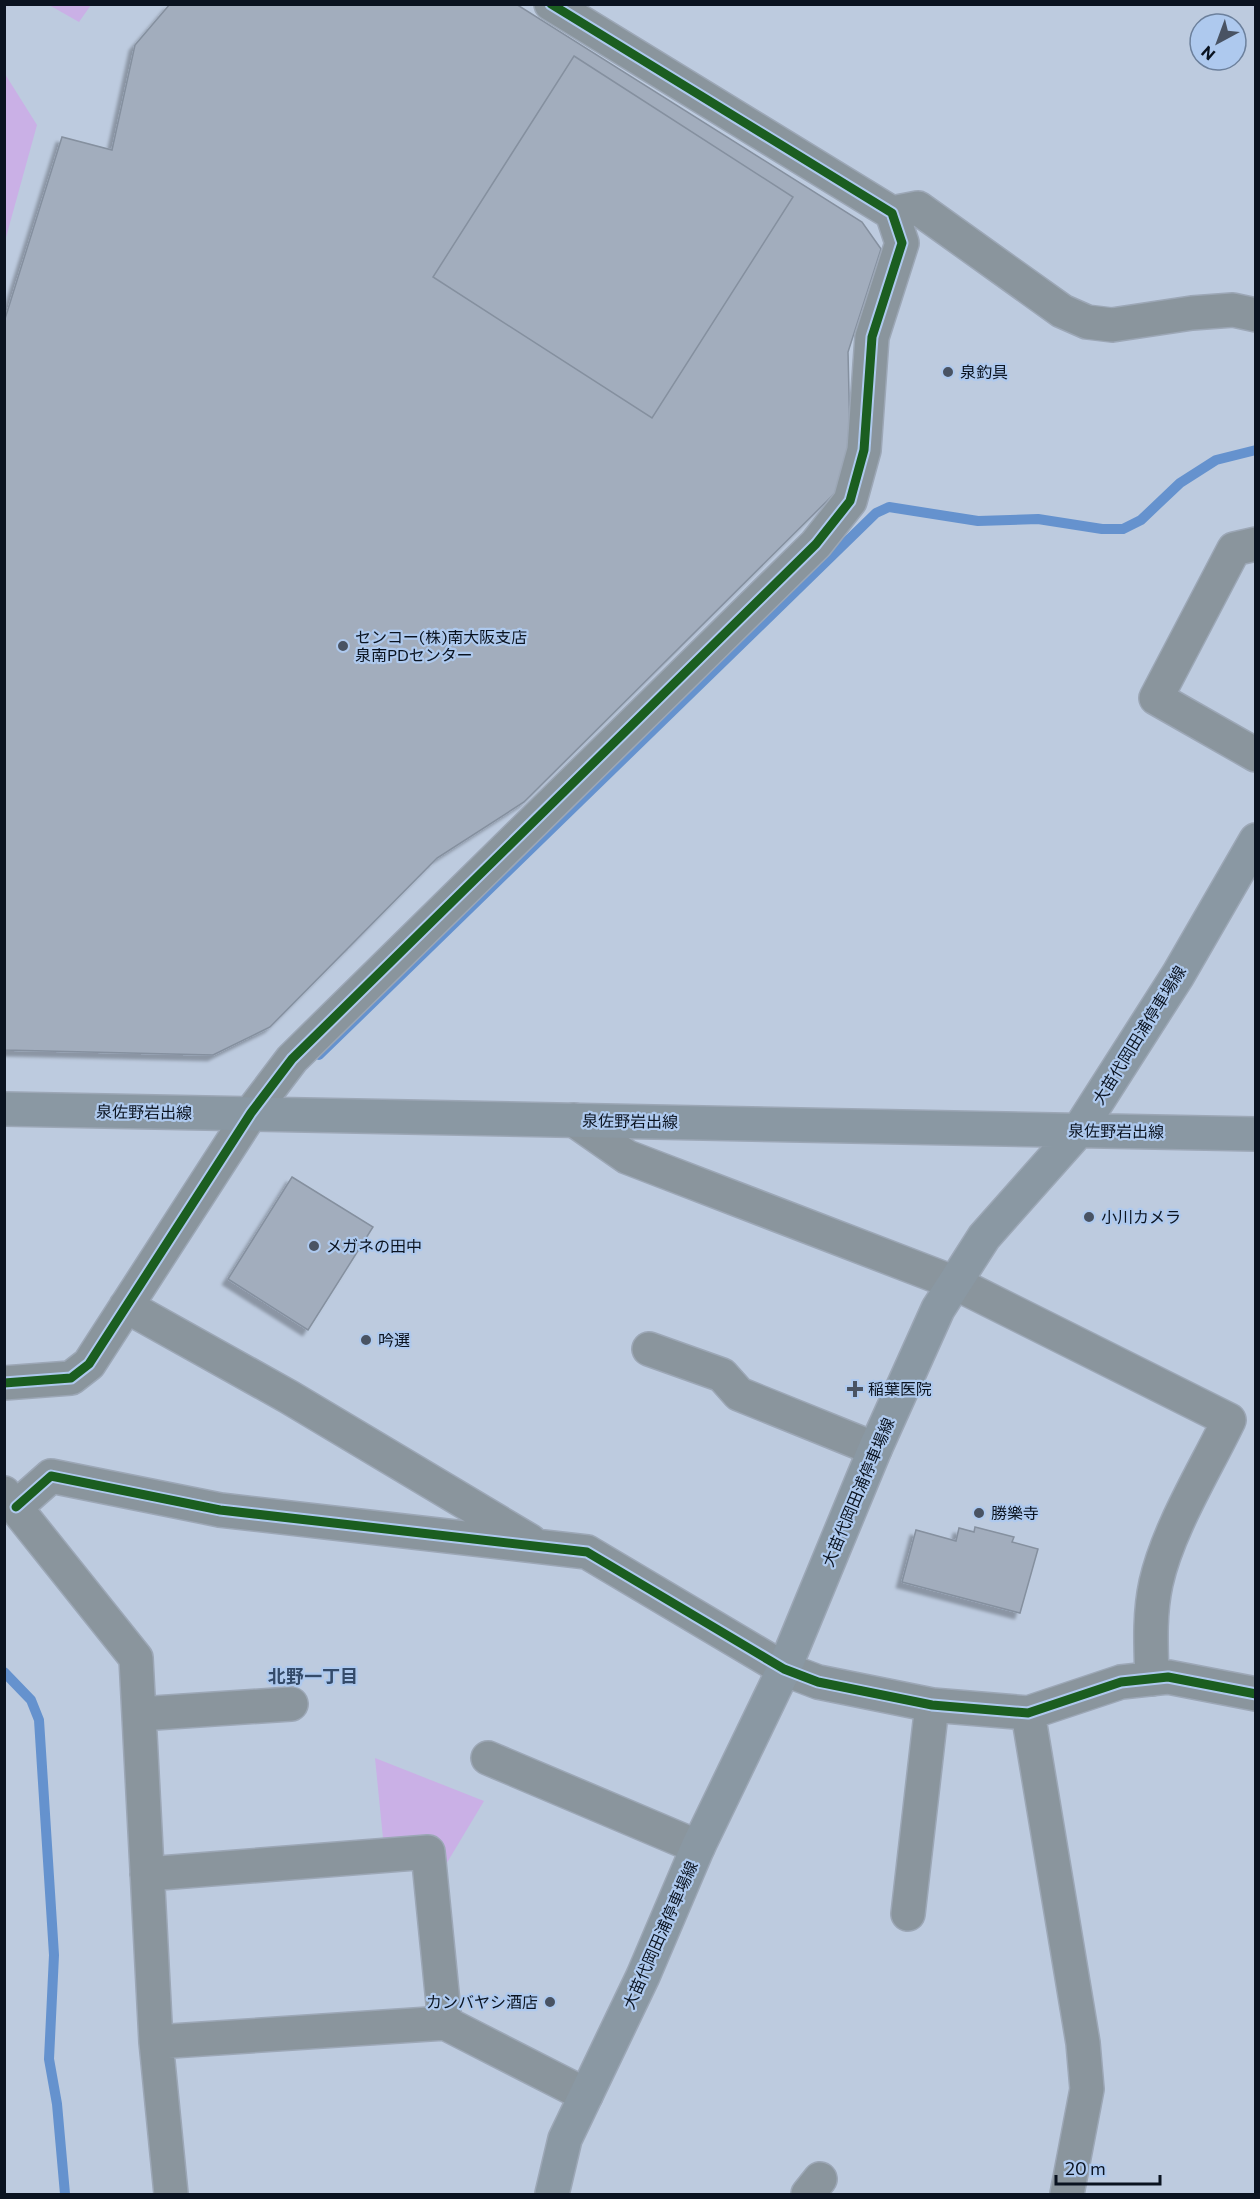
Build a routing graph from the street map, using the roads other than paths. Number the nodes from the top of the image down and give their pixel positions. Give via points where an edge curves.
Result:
1 (551, 4) edge
2 (891, 213) junction
3 (1256, 315) edge
4 (1256, 544) edge
5 (1256, 755) edge
6 (1256, 840) edge
7 (4, 1109) edge
8 (251, 1113) junction
9 (574, 1120) junction
10 (1079, 1130) junction
11 (1256, 1134) edge
12 (955, 1283) junction
13 (126, 1306) junction
14 (649, 1348) dead end
15 (4, 1383) edge
16 (875, 1449) junction
17 (10, 1500) edge
18 (539, 1547) junction
19 (784, 1669) junction
20 (1152, 1679) junction
21 (1256, 1694) edge
22 (291, 1704) dead end
23 (932, 1705) junction
24 (1028, 1713) junction
25 (139, 1714) junction
26 (488, 1758) dead end
27 (698, 1847) junction
28 (147, 1874) junction
29 (908, 1914) dead end
30 (445, 2023) junction
31 (156, 2042) junction
32 (586, 2095) junction
33 (171, 2194) edge
34 (552, 2194) edge
35 (1067, 2194) edge

1 - 2 street
2 - 3 street via 918,208 1062,311 1087,322 1112,325 1222,311
2 - 8 street via 902,243 872,337 864,450 850,501 816,544 292,1059
4 - 5 street via 1234,549 1156,698
6 - 10 main road, 大苗代岡田浦停車場線 via 1179,975
7 - 8 main road, 泉佐野岩出線
8 - 9 main road, 泉佐野岩出線
8 - 13 street
9 - 10 main road, 泉佐野岩出線
9 - 12 street via 627,1157
10 - 11 main road, 泉佐野岩出線
10 - 12 main road, 大苗代岡田浦停車場線 via 984,1237
12 - 16 main road, 大苗代岡田浦停車場線 via 938,1309
12 - 20 street via 1229,1420 1174,1533 1156,1582 1150,1626
13 - 15 street via 89,1364 71,1378
13 - 18 street via 289,1397
14 - 16 street via 722,1375 739,1394
16 - 19 main road, 大苗代岡田浦停車場線
17 - 18 street via 51,1476 220,1510
17 - 25 street via 136,1658
18 - 19 street via 587,1552
19 - 23 street via 818,1682
19 - 27 main road, 大苗代岡田浦停車場線
20 - 21 street via 1168,1677
20 - 24 street via 1120,1682
22 - 25 street
23 - 24 street
23 - 29 street
24 - 35 street via 1087,2089
25 - 28 street
26 - 27 street
27 - 32 main road, 大苗代岡田浦停車場線
28 - 30 street via 428,1852
28 - 31 street
30 - 31 street
30 - 32 street
31 - 33 street
32 - 34 main road, 大苗代岡田浦停車場線 via 565,2139

